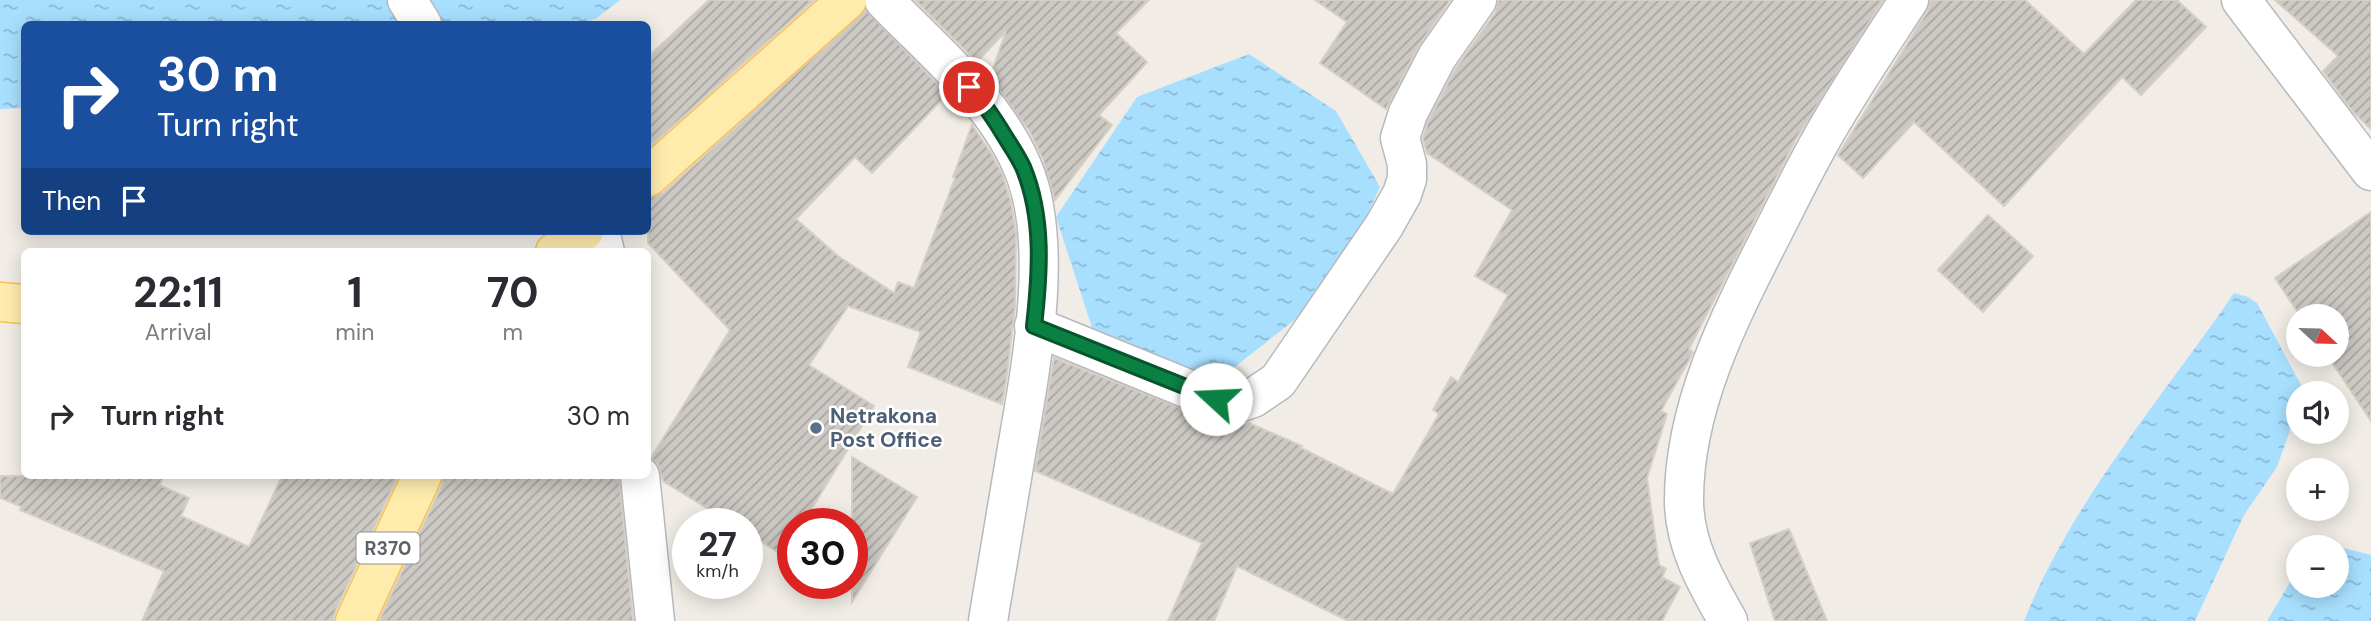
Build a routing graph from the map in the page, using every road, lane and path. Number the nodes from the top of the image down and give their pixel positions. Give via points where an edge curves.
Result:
1 (407, 0) edge
2 (847, 0) edge
3 (884, 0) edge
4 (1477, 0) edge
5 (1909, 0) edge
6 (2241, 0) edge
7 (420, 21) edge
8 (2371, 171) edge
9 (651, 174) edge
10 (0, 302) edge
11 (21, 304) edge
12 (1034, 326) junction
13 (421, 479) edge
14 (640, 479) edge
15 (355, 621) edge
16 (655, 621) edge
17 (988, 621) edge
18 (1728, 621) edge

1 - 7 street
2 - 9 main road
3 - 12 street via 984,102 1022,166 1038,234
4 - 12 street via 1437,57 1408,113 1400,138 1407,164 1402,194 1278,381 1233,405
5 - 18 street via 1831,122 1770,237 1698,403 1684,503 1700,571
6 - 8 street
10 - 11 main road
12 - 17 street
13 - 15 main road, R370
14 - 16 street

